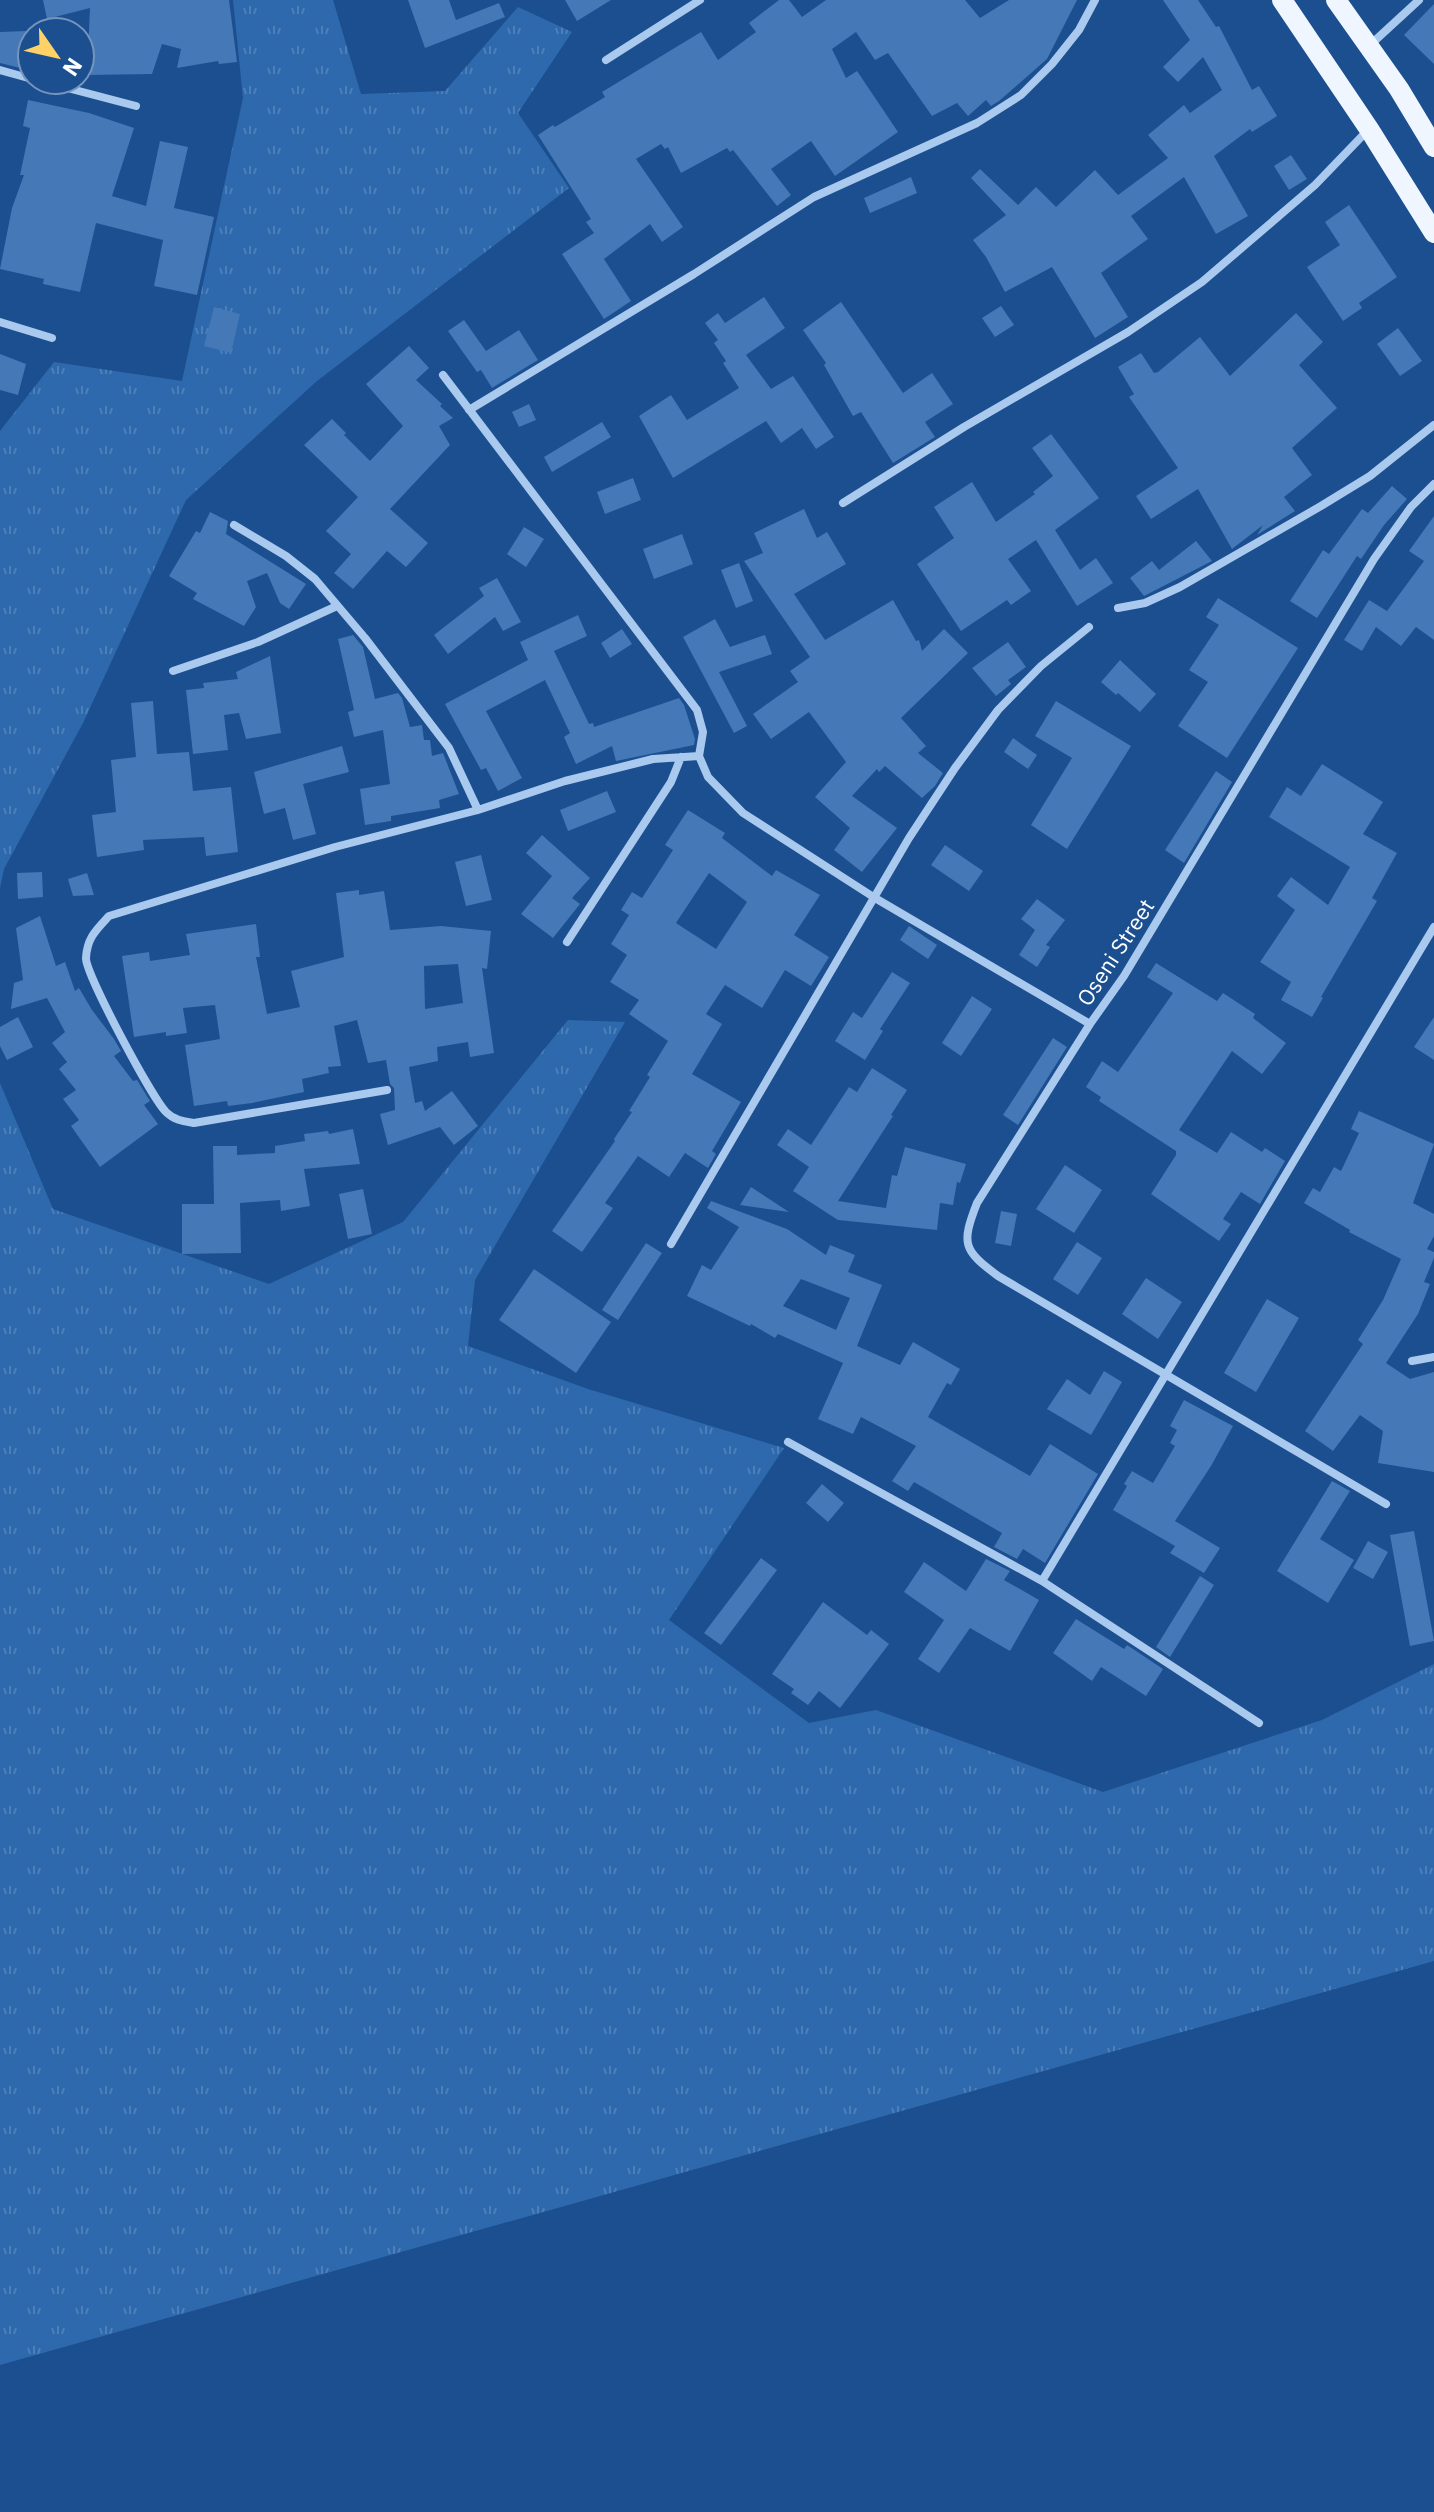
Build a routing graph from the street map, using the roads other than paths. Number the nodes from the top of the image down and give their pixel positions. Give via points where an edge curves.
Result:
1 (700, 0) edge
2 (1095, 0) edge
3 (1282, 0) edge
4 (1336, 0) edge
5 (1419, 0) edge
6 (1369, 47) junction
7 (606, 60) dead end
8 (96, 95) edge
9 (136, 106) dead end
10 (1369, 129) junction
11 (1434, 147) edge
12 (1434, 233) edge
13 (0, 322) edge
14 (52, 338) dead end
15 (443, 375) dead end
16 (469, 410) junction
17 (1434, 425) edge
18 (1434, 484) edge
19 (843, 503) dead end
20 (234, 525) dead end
21 (337, 606) junction
22 (1118, 608) dead end
23 (1089, 627) dead end
24 (173, 671) dead end
25 (699, 756) junction
26 (681, 757) junction
27 (478, 810) junction
28 (875, 898) junction
29 (1434, 927) edge
30 (567, 942) dead end
31 (1090, 1024) junction
32 (387, 1090) dead end
33 (671, 1244) dead end
34 (1434, 1357) edge
35 (1412, 1361) dead end
36 (1165, 1374) junction
37 (788, 1442) dead end
38 (1386, 1504) dead end
39 (1042, 1581) junction
40 (1259, 1723) dead end

1 - 7 street
2 - 16 street via 1070,41 1021,95 977,123 814,197
3 - 10 main road
4 - 6 main road
5 - 6 street
6 - 11 main road
8 - 9 street
10 - 12 main road
10 - 19 street via 1315,185 1202,282
13 - 14 street
15 - 16 street
16 - 25 street via 697,710 703,732
17 - 22 street via 1370,476 1321,506 1180,587
18 - 31 street, Oseni Street via 1374,559 1132,963
20 - 21 street via 286,556
21 - 24 street via 258,642
21 - 27 street via 449,748
23 - 28 street via 998,710 909,838
25 - 26 street
25 - 28 street via 708,777 743,813
26 - 27 street via 565,781
26 - 30 street via 671,782
27 - 32 street via 109,916 90,936 85,962 129,1053 174,1119 194,1123
28 - 31 street
28 - 33 street
29 - 36 street
31 - 36 street, Oseni Street via 977,1203 966,1231 968,1245 975,1259 998,1276
34 - 35 street
36 - 38 street
36 - 39 street
37 - 39 street
39 - 40 street

